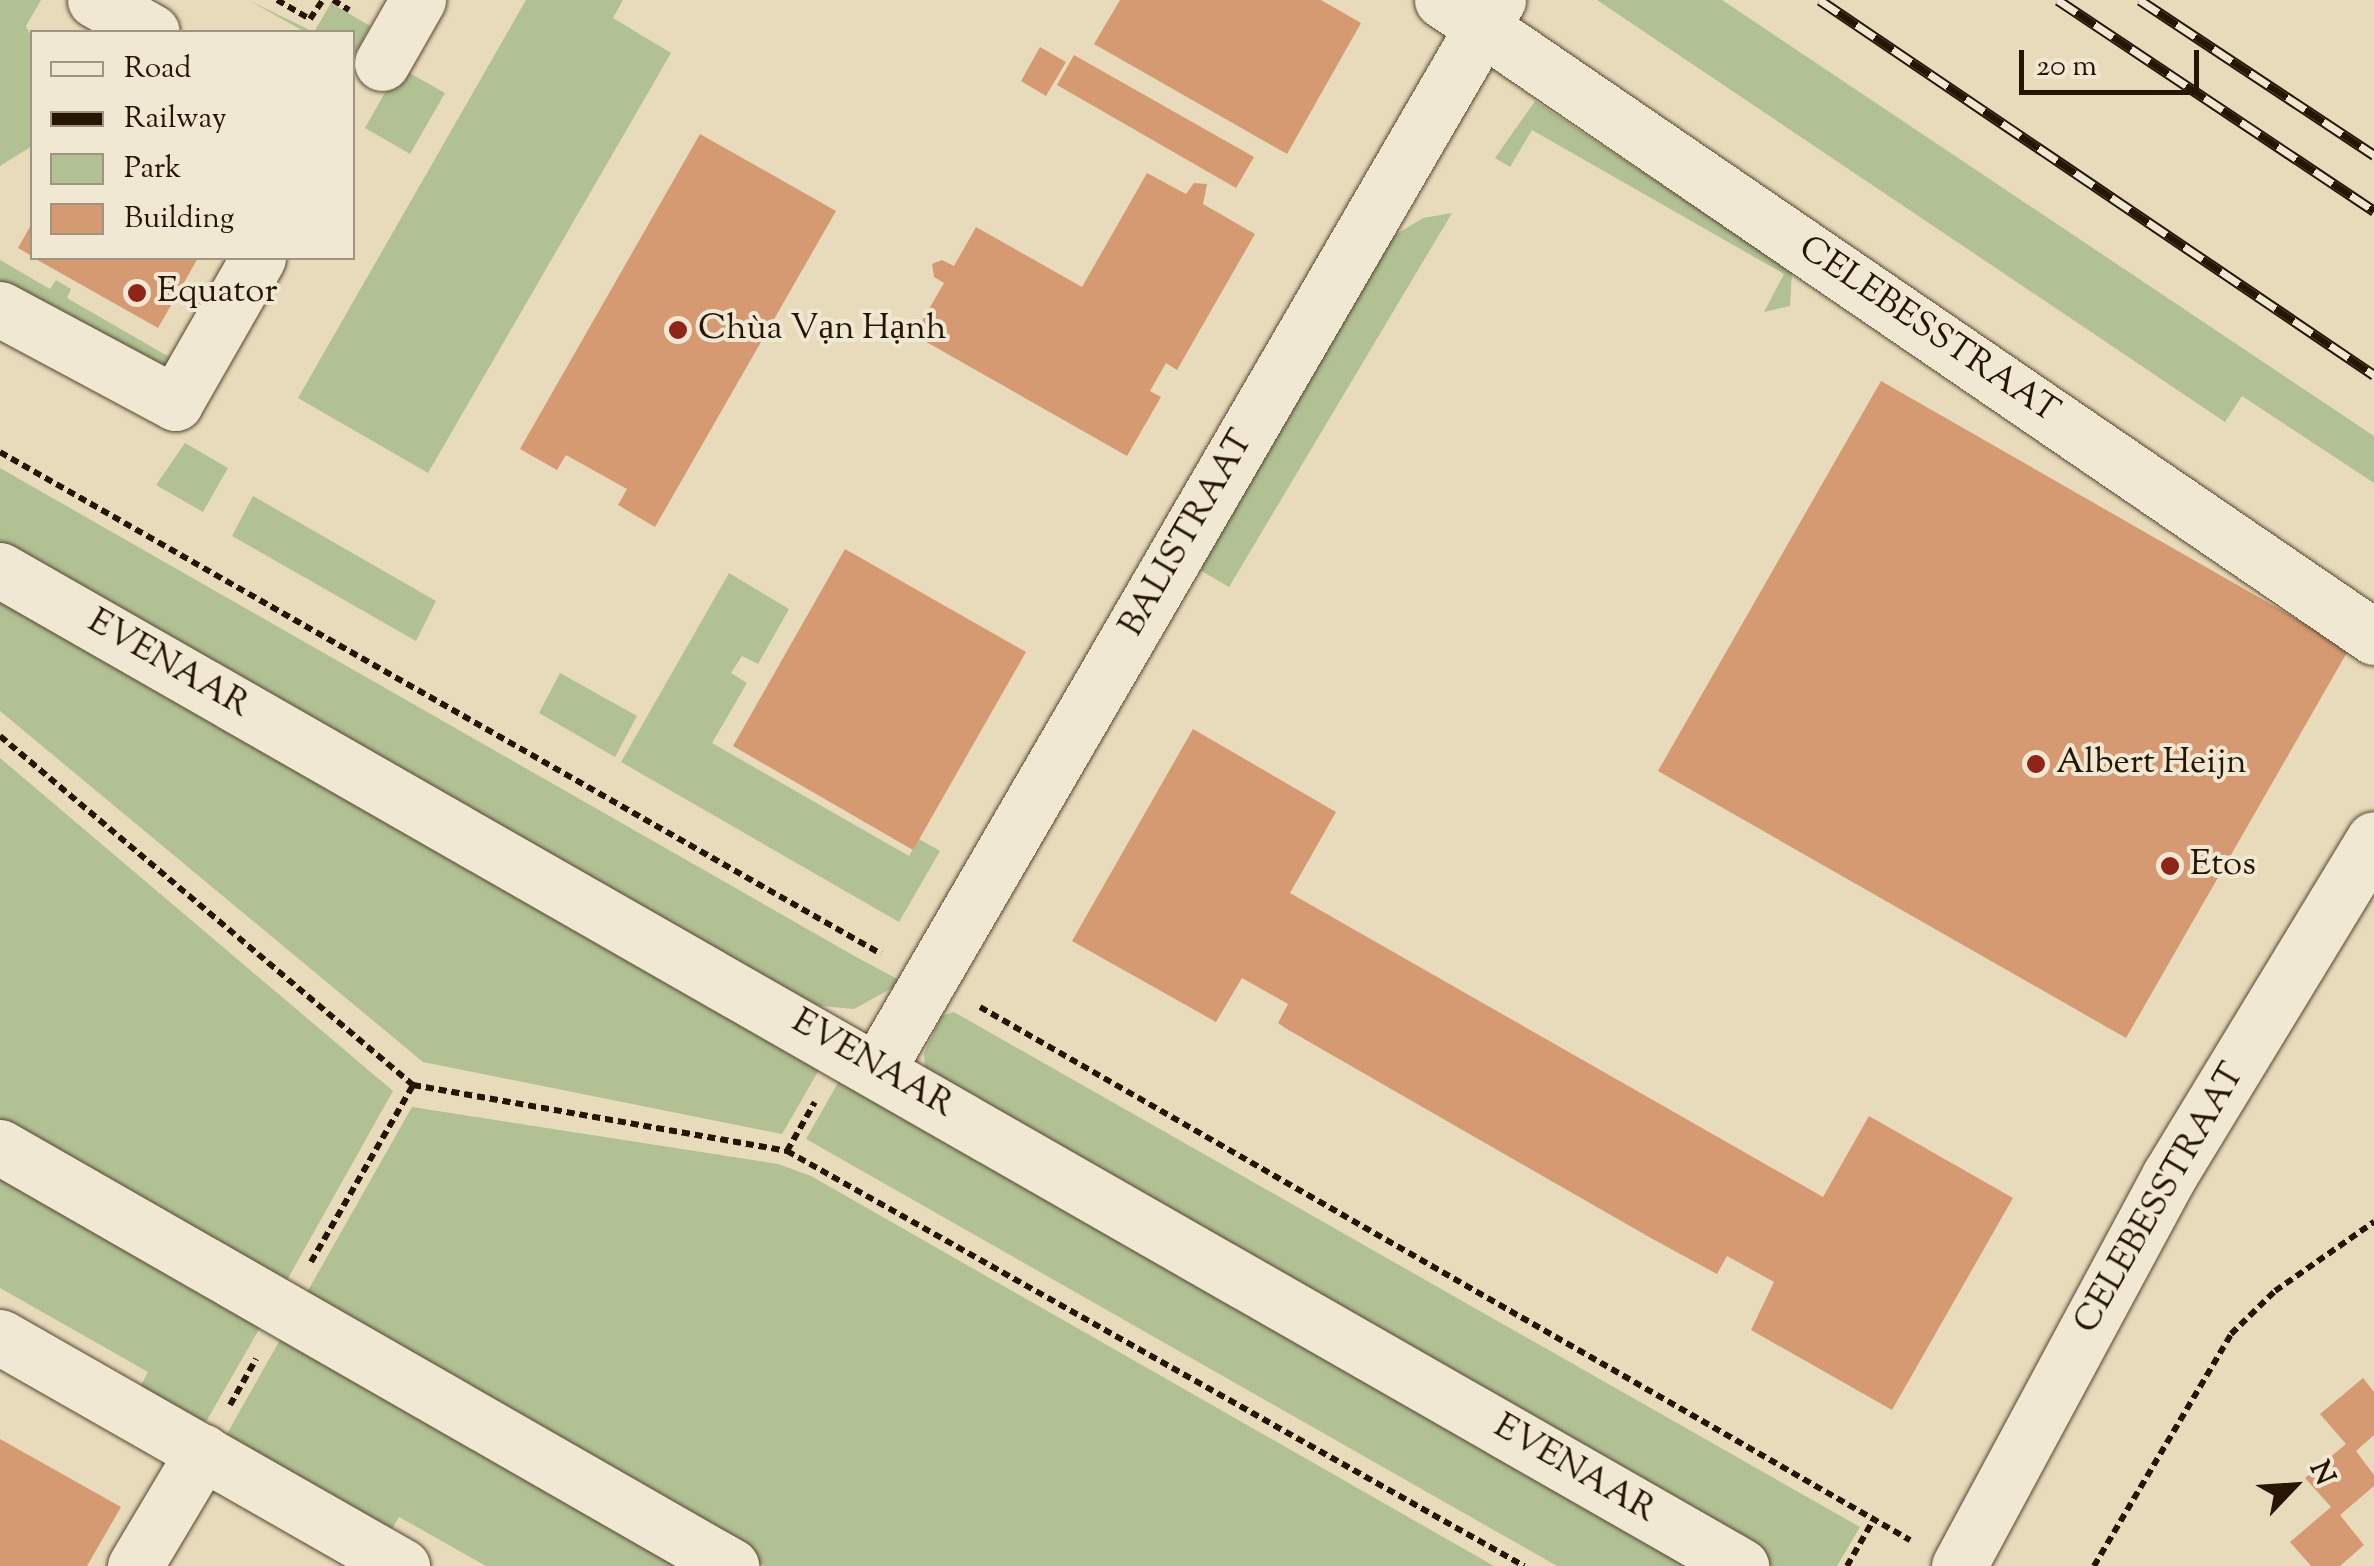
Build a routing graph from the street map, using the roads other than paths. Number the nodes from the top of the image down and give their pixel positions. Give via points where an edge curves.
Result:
1 (95, 0) edge
2 (418, 0) edge
3 (1473, 9) edge
4 (148, 30) edge
5 (382, 63) dead end
6 (257, 260) edge
7 (0, 309) edge
8 (0, 570) edge
9 (2374, 637) edge
10 (2374, 838) edge
11 (878, 1068) junction
12 (0, 1147) edge
13 (0, 1337) edge
14 (203, 1452) junction
15 (134, 1566) edge
16 (402, 1566) edge
17 (731, 1566) edge
18 (1741, 1566) edge
19 (1959, 1566) edge

1 - 4 street
2 - 5 street
3 - 9 street, CELEBESSTRAAT
3 - 11 street, BALISTRAAT
6 - 7 street via 175,404
8 - 11 street, EVENAAR
10 - 19 street, CELEBESSTRAAT via 2169,1176
11 - 18 street, EVENAAR
12 - 17 street
13 - 14 street
14 - 15 street
14 - 16 street

